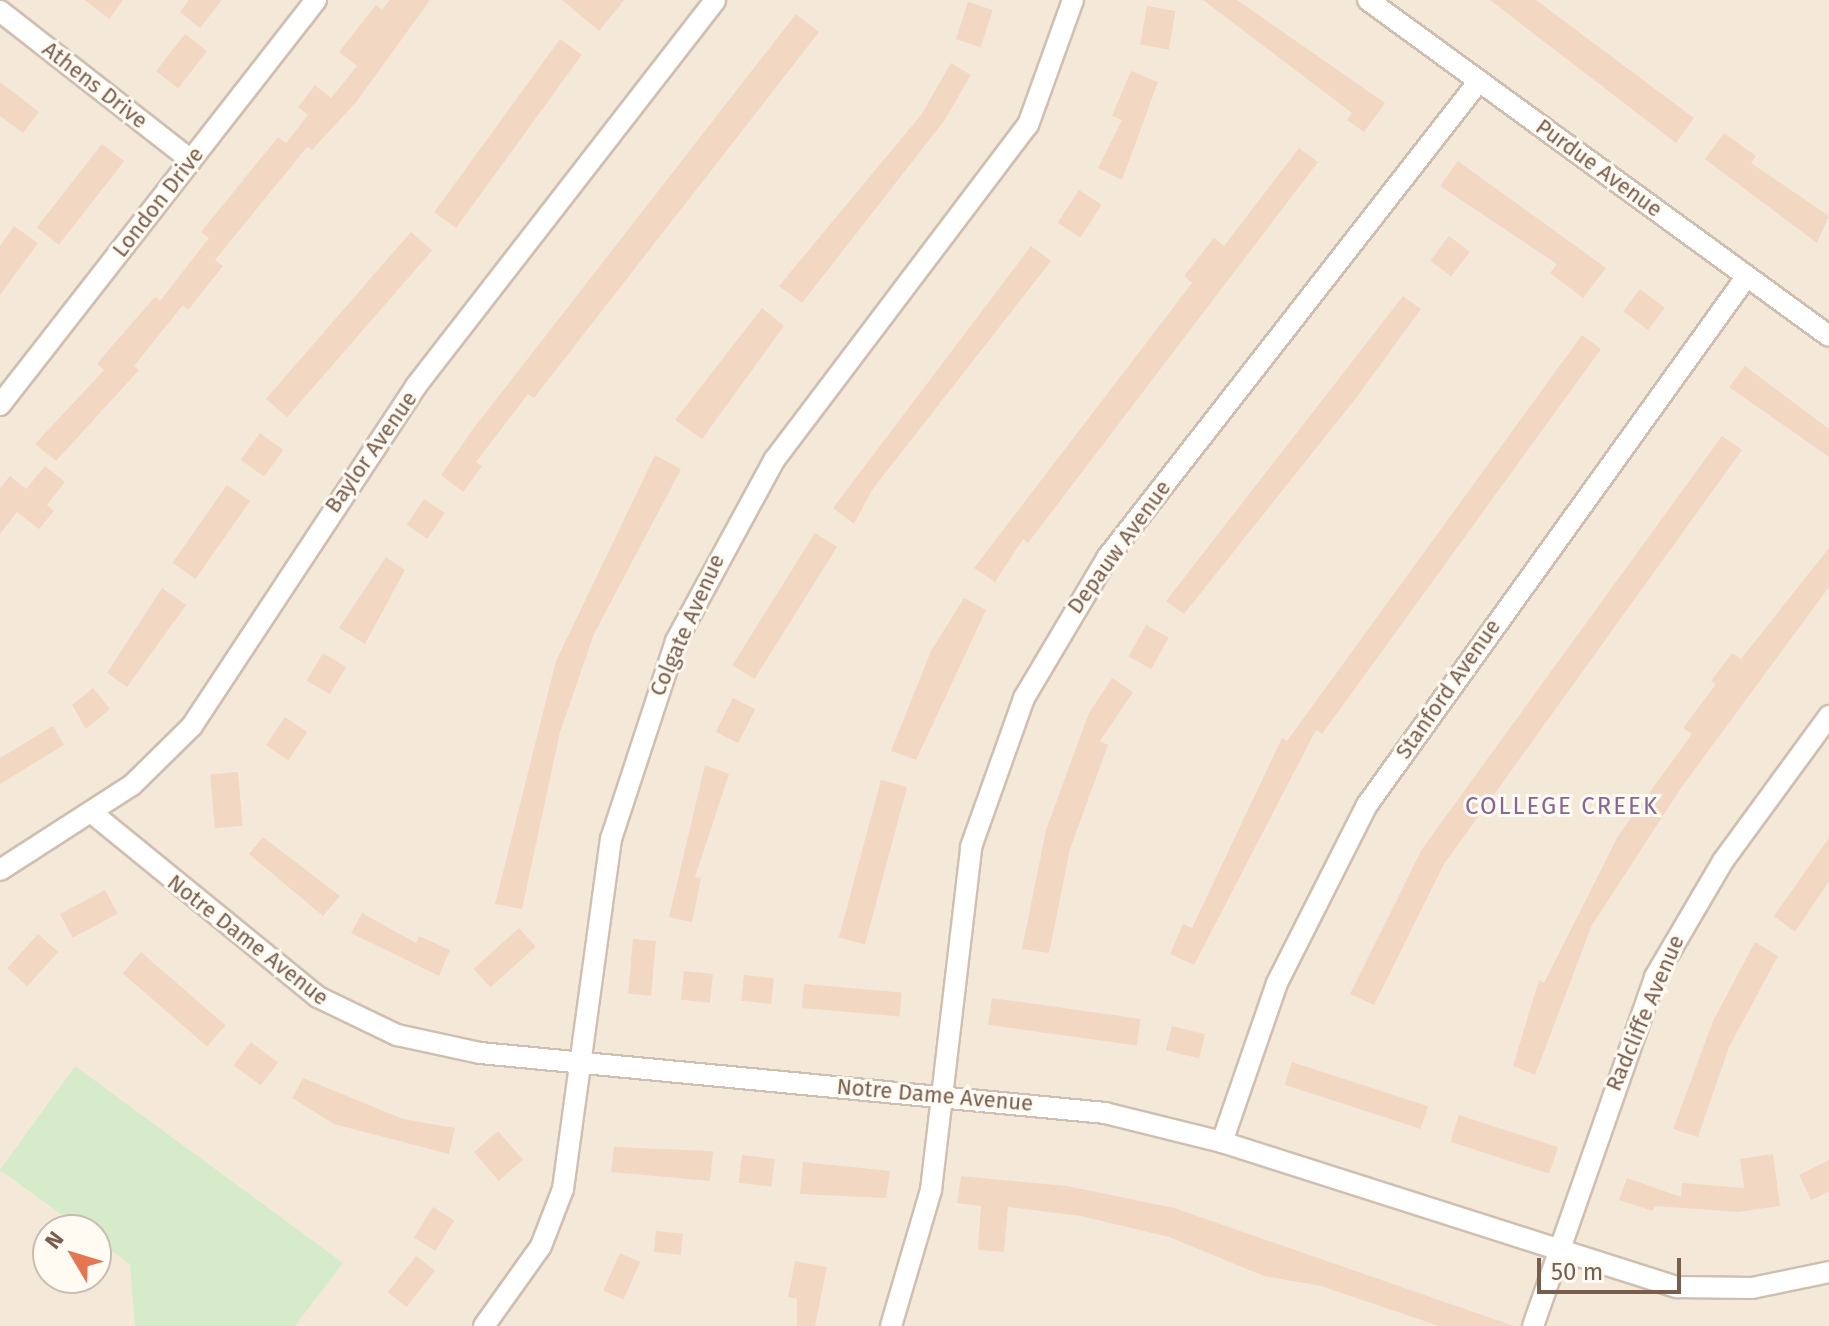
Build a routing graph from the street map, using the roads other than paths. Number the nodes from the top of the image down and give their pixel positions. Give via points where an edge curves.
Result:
1 (316, 0) edge
2 (1073, 0) edge
3 (1368, 0) edge
4 (707, 3) edge
5 (0, 11) edge
6 (1479, 81) junction
7 (191, 160) junction
8 (1747, 276) junction
9 (1829, 336) edge
10 (2, 396) edge
11 (1829, 716) edge
12 (91, 812) junction
13 (0, 870) edge
14 (582, 1063) junction
15 (940, 1096) junction
16 (1222, 1142) junction
17 (1558, 1253) junction
18 (1829, 1272) edge
19 (484, 1326) edge
20 (891, 1326) edge
21 (1533, 1326) edge

1 - 7 street, London Drive
2 - 14 street, Colgate Avenue via 1028,125 775,459 682,627 635,749 611,839
3 - 6 street, Purdue Avenue
4 - 12 street, Baylor Avenue via 416,386 192,726 132,785
5 - 7 street, Athens Drive
6 - 8 street, Purdue Avenue
6 - 15 street, Depauw Avenue via 1107,558 1045,655 998,760 971,847
7 - 10 street, London Drive
8 - 9 street, Purdue Avenue
8 - 16 street, Stanford Avenue via 1367,805 1277,983
11 - 17 street, Radcliffe Avenue via 1723,861 1655,977
12 - 13 street, Baylor Avenue
12 - 14 street, Notre Dame Avenue via 292,978 350,1015 442,1047
14 - 15 street, Notre Dame Avenue
14 - 19 street, Colgate Avenue via 571,1158 554,1218
15 - 16 street, Notre Dame Avenue via 1105,1113
15 - 20 street, Depauw Avenue via 923,1233
16 - 17 street, Notre Dame Avenue
17 - 18 street, Notre Dame Avenue via 1644,1280 1715,1289
17 - 21 street, Radcliffe Avenue

